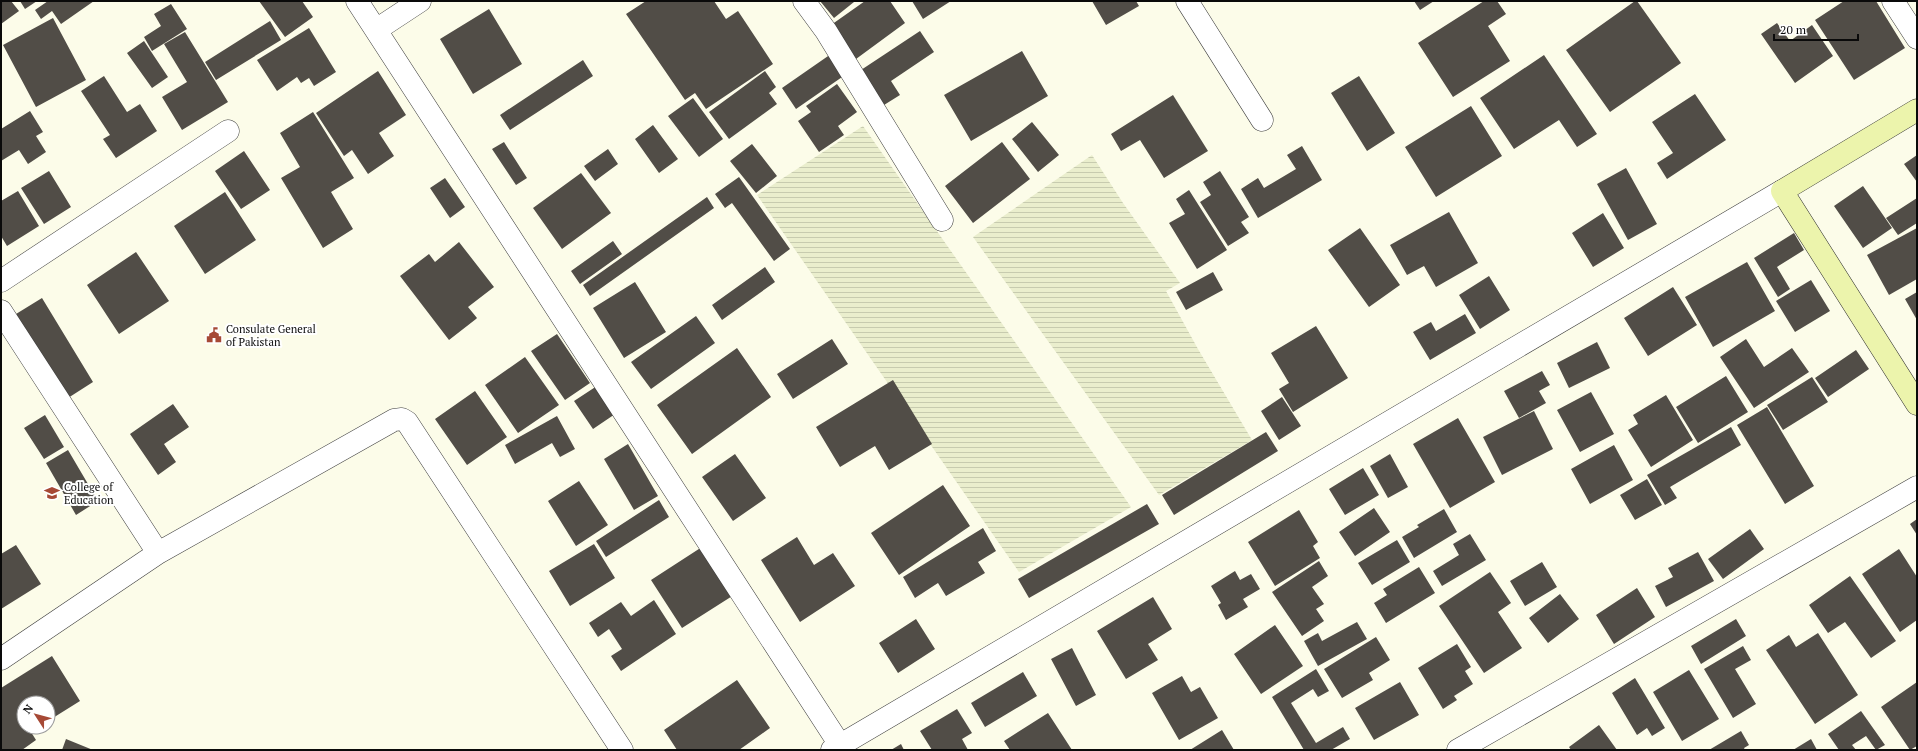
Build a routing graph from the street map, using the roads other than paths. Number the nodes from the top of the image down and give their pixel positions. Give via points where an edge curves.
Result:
1 (357, 1) edge
2 (420, 1) edge
3 (804, 1) edge
4 (1187, 1) edge
5 (1893, 1) edge
6 (376, 30) junction
7 (1917, 38) edge
8 (1917, 110) edge
9 (1262, 120) dead end
10 (228, 131) dead end
11 (1782, 191) junction
12 (942, 220) dead end
13 (1, 281) edge
14 (1, 311) edge
15 (1917, 404) edge
16 (1917, 487) edge
17 (158, 553) junction
18 (1, 660) edge
19 (836, 747) edge
20 (622, 750) edge
21 (1458, 750) edge

1 - 6 street
2 - 6 street
3 - 12 street via 826,31
4 - 9 street
5 - 7 street
6 - 19 street
8 - 11 main road
10 - 13 street
11 - 15 main road
11 - 19 street
14 - 17 street
16 - 21 street
17 - 18 street
17 - 20 street via 394,420 402,419 407,422

